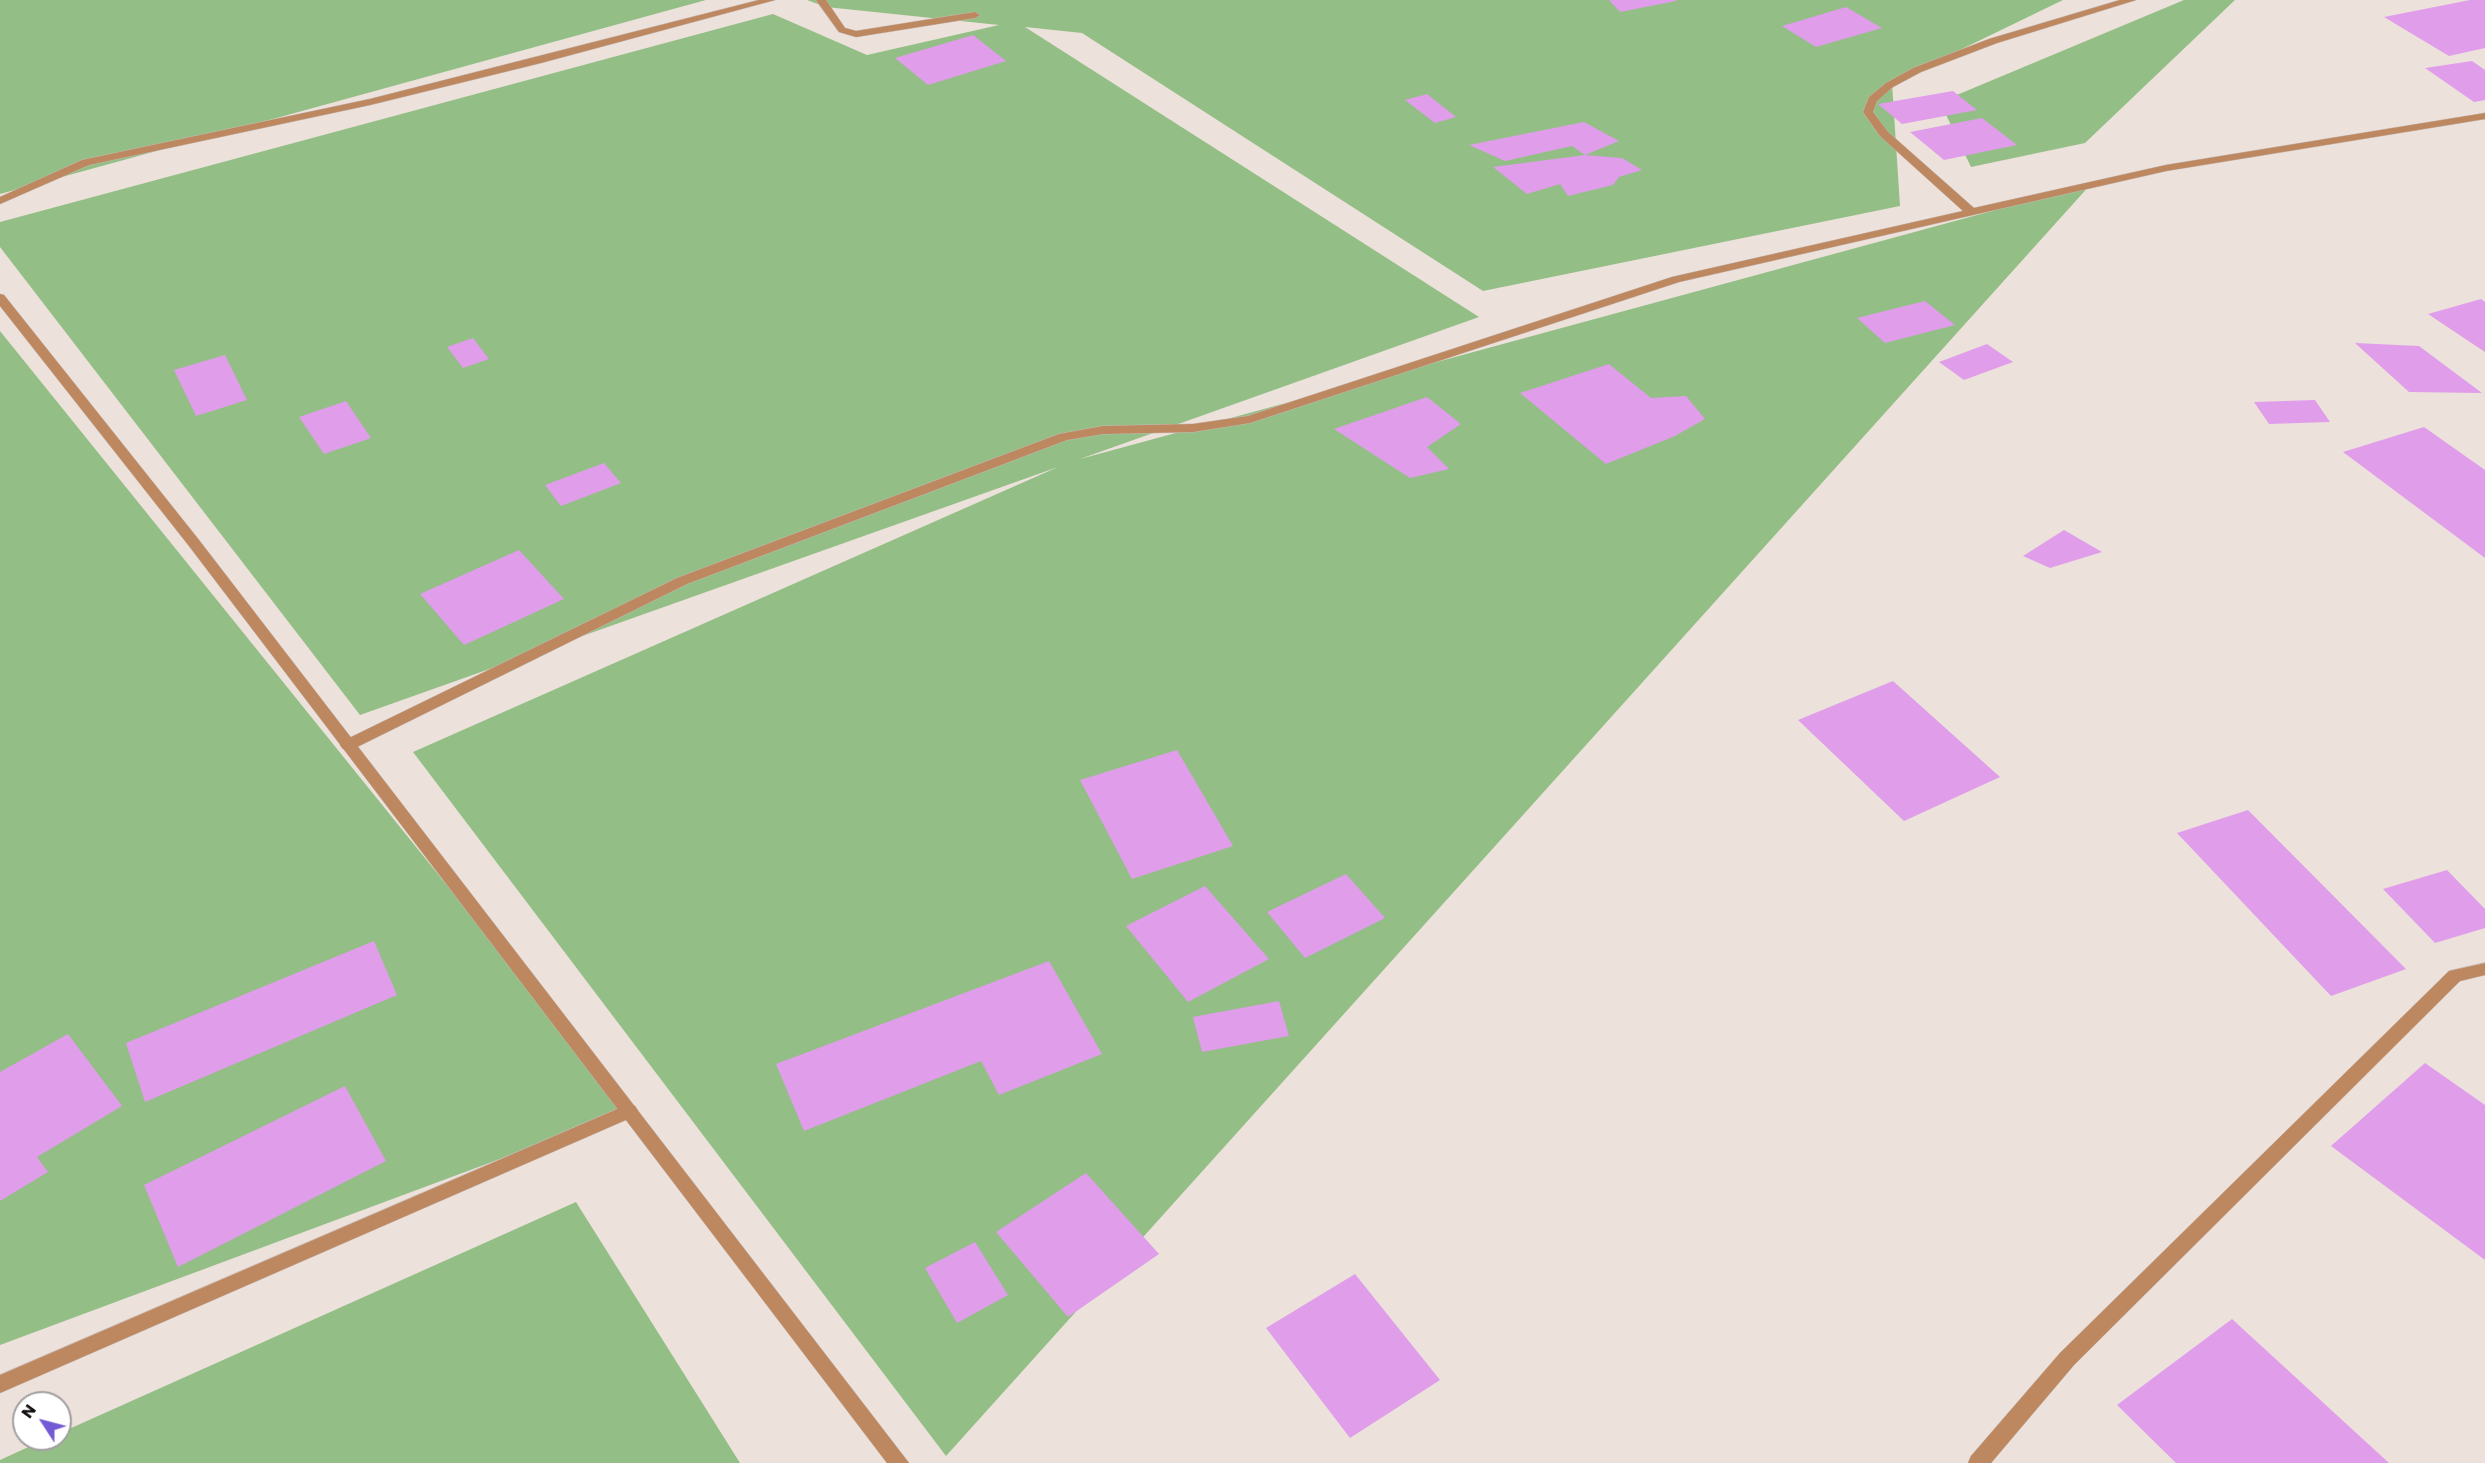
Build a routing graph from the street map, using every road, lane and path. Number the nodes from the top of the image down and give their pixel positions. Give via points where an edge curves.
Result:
1 (770, 0) edge
2 (821, 0) edge
3 (2131, 0) edge
4 (975, 15) dead end
5 (2485, 116) edge
6 (0, 201) edge
7 (1970, 211) junction
8 (0, 298) edge
9 (348, 745) junction
10 (2485, 969) edge
11 (629, 1111) junction
12 (0, 1384) edge
13 (899, 1463) edge
14 (1978, 1463) edge

1 - 6 street via 370,102 86,162
2 - 4 street via 842,30 856,34
3 - 7 street via 1928,65 1892,83 1873,98 1868,112 1884,134
5 - 7 street via 2166,168
7 - 9 street via 1676,279 1250,419 1193,428 1103,430 1064,437 682,581
8 - 9 street
9 - 11 street
10 - 14 street via 2455,976 2067,1359
11 - 12 street
11 - 13 street

